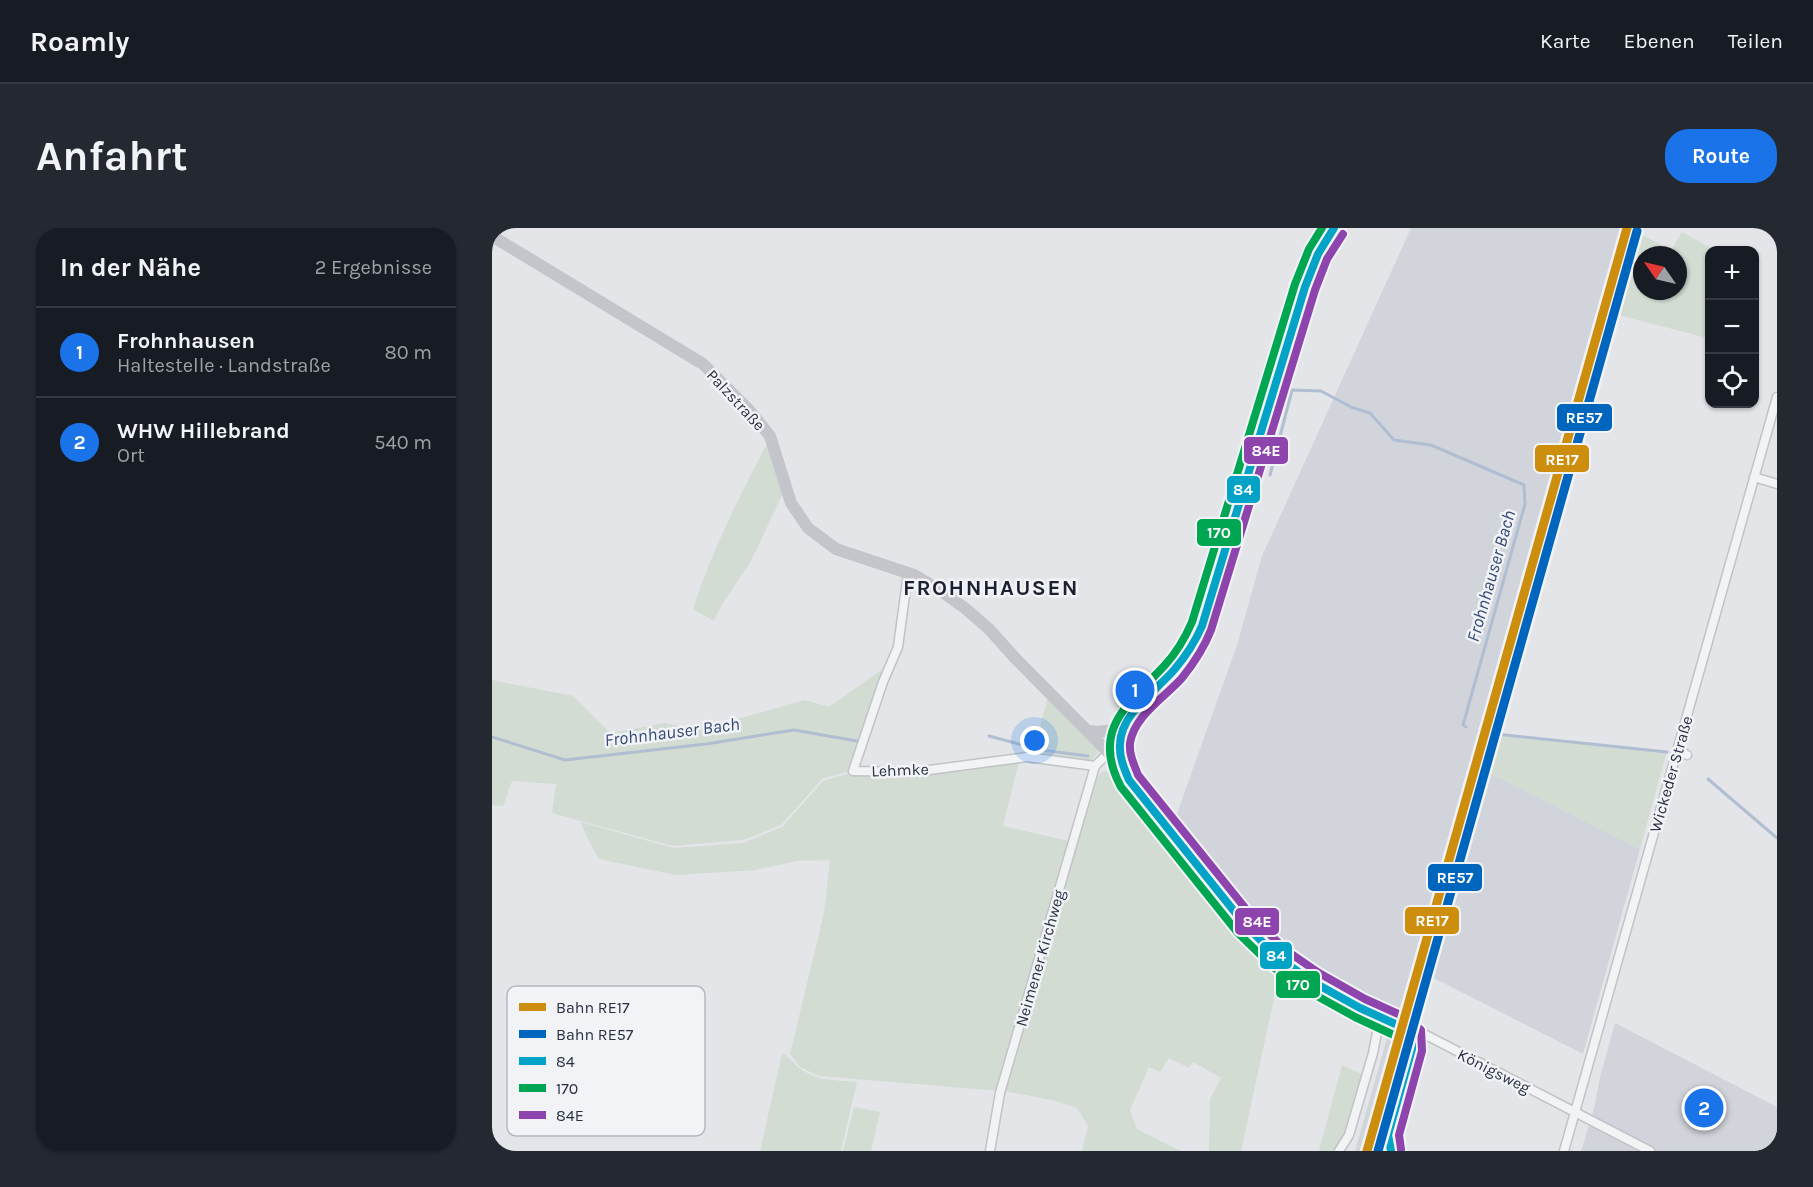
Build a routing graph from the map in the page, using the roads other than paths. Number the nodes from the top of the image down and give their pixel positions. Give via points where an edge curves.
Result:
1 (1334, 228) edge
2 (492, 236) edge
3 (1777, 396) edge
4 (1754, 477) junction
5 (1777, 484) edge
6 (908, 573) junction
7 (1122, 729) junction
8 (1089, 730) junction
9 (1678, 750) junction
10 (1109, 752) junction
11 (1687, 755) dead end
12 (1120, 764) junction
13 (1095, 766) junction
14 (1380, 1017) junction
15 (1412, 1036) junction
16 (1576, 1113) junction
17 (990, 1151) edge
18 (1339, 1151) edge
19 (1391, 1151) edge
20 (1564, 1151) edge
21 (1650, 1151) edge

1 - 7 main road via 1305,287 1201,627 1181,662
2 - 6 main road, Palzstraße via 703,364 770,436 791,503 808,528 836,549
3 - 4 street, Wickeder Straße
4 - 5 street
4 - 9 street, Wickeder Straße
6 - 8 main road, Palzstraße via 941,591 989,629
6 - 13 street, Lehmke via 898,647 854,771 914,772 1027,757
7 - 8 main road
7 - 12 main road via 1118,744
8 - 10 main road, Palzstraße
9 - 11 street
9 - 16 street, Wickeder Straße
10 - 12 main road, Palzstraße
10 - 13 street
12 - 14 main road, Palzstraße via 1253,933 1280,959 1313,982
13 - 17 street, Neimener Kirchweg via 1000,1093
14 - 15 main road, Palzstraße
14 - 18 street via 1349,1135
15 - 16 street, Königsweg via 1424,1034
15 - 19 main road via 1412,1049 1388,1135
16 - 20 street, Wickeder Straße
16 - 21 street, Königsweg

